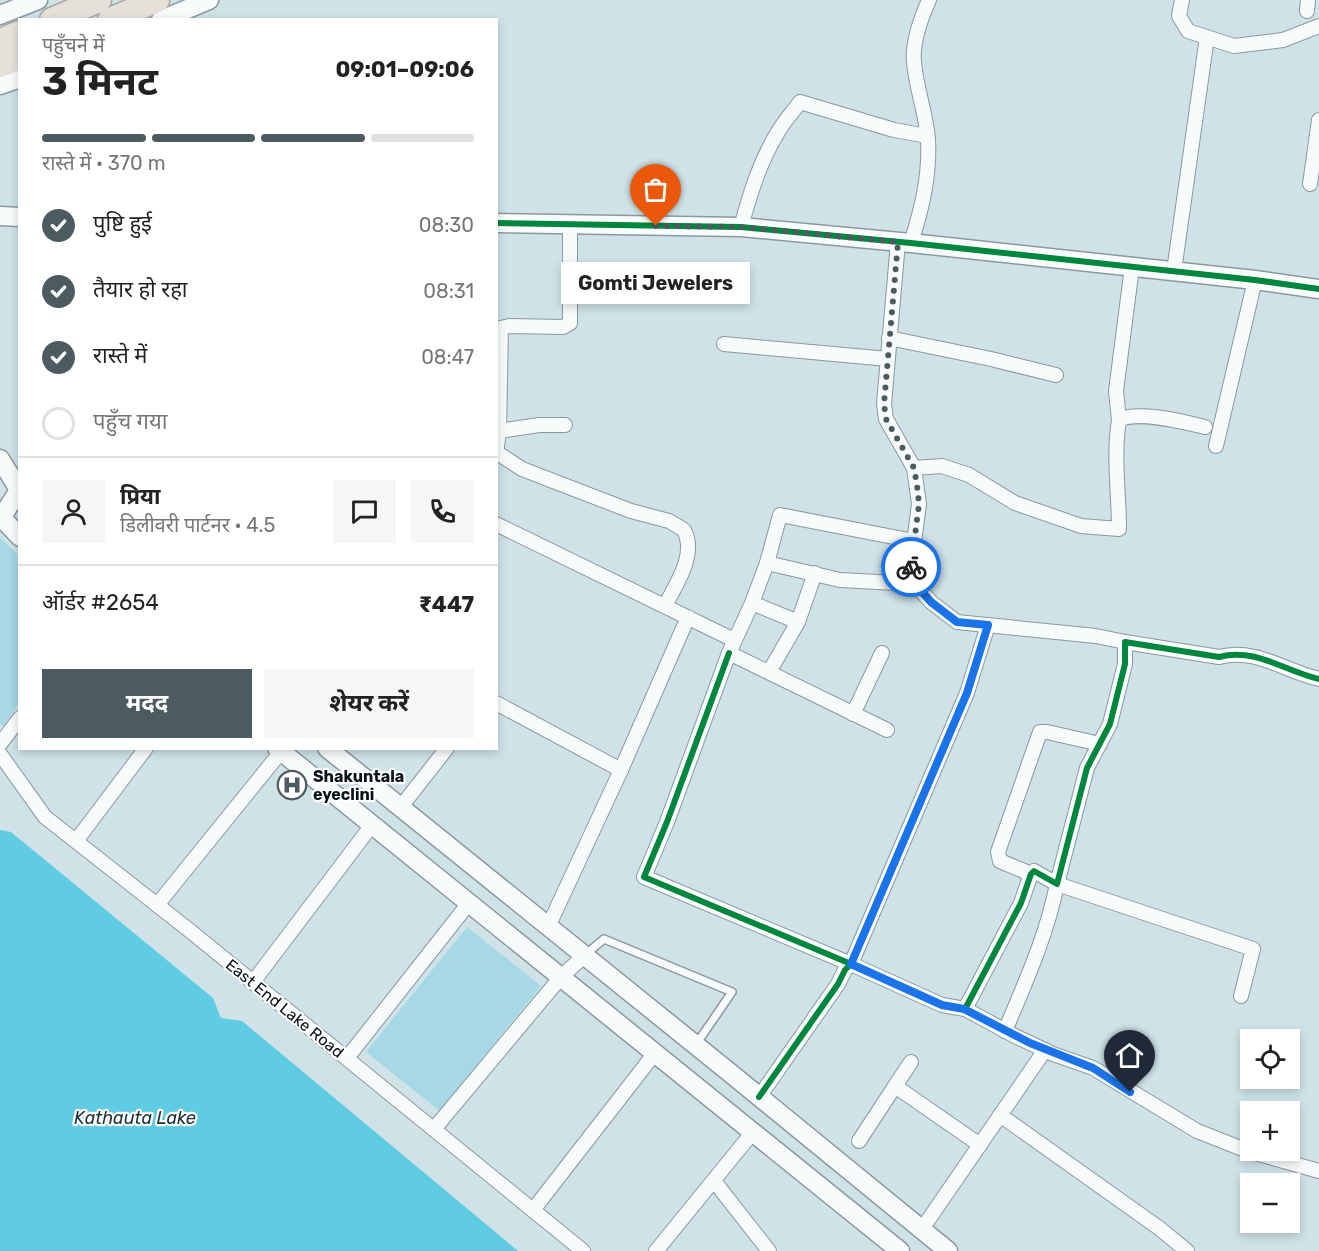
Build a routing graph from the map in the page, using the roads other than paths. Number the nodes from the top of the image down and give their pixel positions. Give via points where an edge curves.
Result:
1 (38, 0) edge
2 (99, 0) edge
3 (157, 0) edge
4 (209, 0) edge
5 (929, 0) edge
6 (1182, 0) edge
7 (0, 15) edge
8 (57, 18) edge
9 (115, 18) edge
10 (166, 18) edge
11 (1319, 26) edge
12 (18, 34) edge
13 (1207, 37) junction
14 (0, 41) edge
15 (18, 58) edge
16 (0, 65) edge
17 (18, 79) edge
18 (0, 86) edge
19 (1319, 120) edge
20 (927, 136) junction
21 (1310, 184) dead end
22 (0, 216) edge
23 (18, 217) edge
24 (498, 223) edge
25 (570, 224) junction
26 (741, 227) junction
27 (904, 242) junction
28 (1132, 267) junction
29 (1174, 272) junction
30 (1255, 280) junction
31 (1319, 289) edge
32 (499, 328) edge
33 (889, 338) junction
34 (724, 344) dead end
35 (888, 359) junction
36 (1056, 375) dead end
37 (1119, 420) junction
38 (565, 425) dead end
39 (1205, 427) dead end
40 (499, 431) junction
41 (498, 442) edge
42 (1216, 446) dead end
43 (498, 454) edge
44 (0, 459) edge
45 (914, 468) junction
46 (18, 488) edge
47 (18, 490) edge
48 (18, 492) edge
49 (0, 496) edge
50 (1, 518) edge
51 (498, 525) edge
52 (18, 535) edge
53 (914, 541) junction
54 (767, 563) junction
55 (815, 573) junction
56 (915, 584) junction
57 (752, 603) junction
58 (665, 606) junction
59 (688, 617) junction
60 (798, 622) junction
61 (988, 625) junction
62 (734, 640) junction
63 (1125, 642) junction
64 (729, 653) junction
65 (882, 653) dead end
66 (769, 672) junction
67 (1319, 679) edge
68 (498, 704) edge
69 (853, 714) junction
70 (18, 721) edge
71 (887, 730) dead end
72 (0, 744) edge
73 (1100, 744) junction
74 (144, 750) edge
75 (281, 750) edge
76 (329, 750) edge
77 (445, 750) edge
78 (0, 754) edge
79 (621, 770) junction
80 (400, 808) junction
81 (372, 825) junction
82 (76, 841) junction
83 (1031, 874) junction
84 (1058, 884) junction
85 (469, 903) junction
86 (157, 905) junction
87 (548, 927) junction
88 (584, 956) junction
89 (851, 964) junction
90 (561, 977) junction
91 (253, 982) junction
92 (1241, 996) dead end
93 (964, 1009) junction
94 (1005, 1030) junction
95 (695, 1045) junction
96 (1045, 1050) junction
97 (655, 1053) junction
98 (346, 1058) junction
99 (911, 1062) dead end
100 (895, 1086) junction
101 (759, 1097) junction
102 (1000, 1115) junction
103 (434, 1129) junction
104 (753, 1132) junction
105 (859, 1141) dead end
106 (980, 1145) junction
107 (1319, 1171) edge
108 (714, 1181) junction
109 (532, 1210) junction
110 (922, 1229) junction
111 (583, 1251) edge
112 (656, 1251) edge
113 (769, 1251) edge
114 (900, 1251) edge
115 (948, 1251) edge
116 (1187, 1251) edge

1 - 7 street
2 - 8 highway
3 - 9 highway
4 - 10 street
5 - 20 street via 914,45
6 - 13 street via 1179,16 1188,31
11 - 13 street via 1283,40 1234,46
12 - 14 highway
13 - 29 street
15 - 16 highway
17 - 18 street
19 - 21 street
20 - 26 street via 800,102 767,153
20 - 27 street via 927,182 922,208
22 - 23 street
24 - 25 street
25 - 26 street
25 - 32 street via 570,323 563,327
26 - 27 street
27 - 28 street
27 - 33 street
28 - 29 street
28 - 37 street via 1116,391
29 - 30 street
30 - 31 street
30 - 42 street
32 - 40 street
33 - 35 street
33 - 36 street
34 - 35 street
35 - 45 street via 886,419
37 - 39 street via 1126,416 1157,417
37 - 45 street via 1115,442 1119,529 1081,526 1015,503 969,475 942,466
38 - 40 street
40 - 41 street
43 - 58 street via 522,469 631,511 669,521 684,530 689,546 685,565
44 - 46 street
45 - 53 street via 919,504
47 - 49 street
48 - 50 street
50 - 52 street
51 - 58 street
53 - 54 street via 780,515
53 - 56 street via 910,566
54 - 55 street
54 - 57 street
55 - 56 street via 840,580
55 - 60 street
56 - 61 street via 957,622
57 - 60 street
57 - 62 street
58 - 59 street
59 - 62 street
59 - 79 street
60 - 66 street
61 - 63 street
61 - 89 street via 967,693
62 - 64 street
63 - 67 street via 1219,657 1232,653 1257,656
63 - 73 street via 1125,664 1110,724
64 - 66 street
64 - 89 street via 644,877
65 - 69 street
66 - 69 street
68 - 79 street
69 - 71 street
70 - 72 street
73 - 83 street via 1040,732 998,852 1000,861
73 - 84 street via 1087,768
74 - 82 street
75 - 81 street
75 - 86 street
76 - 80 street
77 - 80 street
78 - 82 street, East End Lake Road via 45,816
79 - 87 street
80 - 87 street
81 - 85 street
81 - 91 street
82 - 86 street, East End Lake Road
83 - 84 street via 1034,871
83 - 93 street via 1016,913
84 - 92 street via 1253,949
84 - 94 street via 1031,969
85 - 90 street
85 - 98 street
86 - 91 street, East End Lake Road
87 - 88 street
88 - 90 street
88 - 95 street
88 - 95 lane via 604,939 732,992
89 - 93 street via 942,1005
89 - 101 street
90 - 97 street
90 - 103 street
91 - 98 street, East End Lake Road
93 - 94 street
94 - 96 street
95 - 101 street
96 - 102 street
96 - 107 street via 1093,1068 1197,1131 1248,1151
97 - 104 street
97 - 109 street
98 - 103 street, East End Lake Road
99 - 100 street
100 - 105 street
100 - 106 street
101 - 110 street
102 - 106 street
102 - 116 street
103 - 109 street, East End Lake Road
104 - 108 street
104 - 114 street
106 - 110 street
108 - 112 street
108 - 113 street
109 - 111 street, East End Lake Road
110 - 115 street

